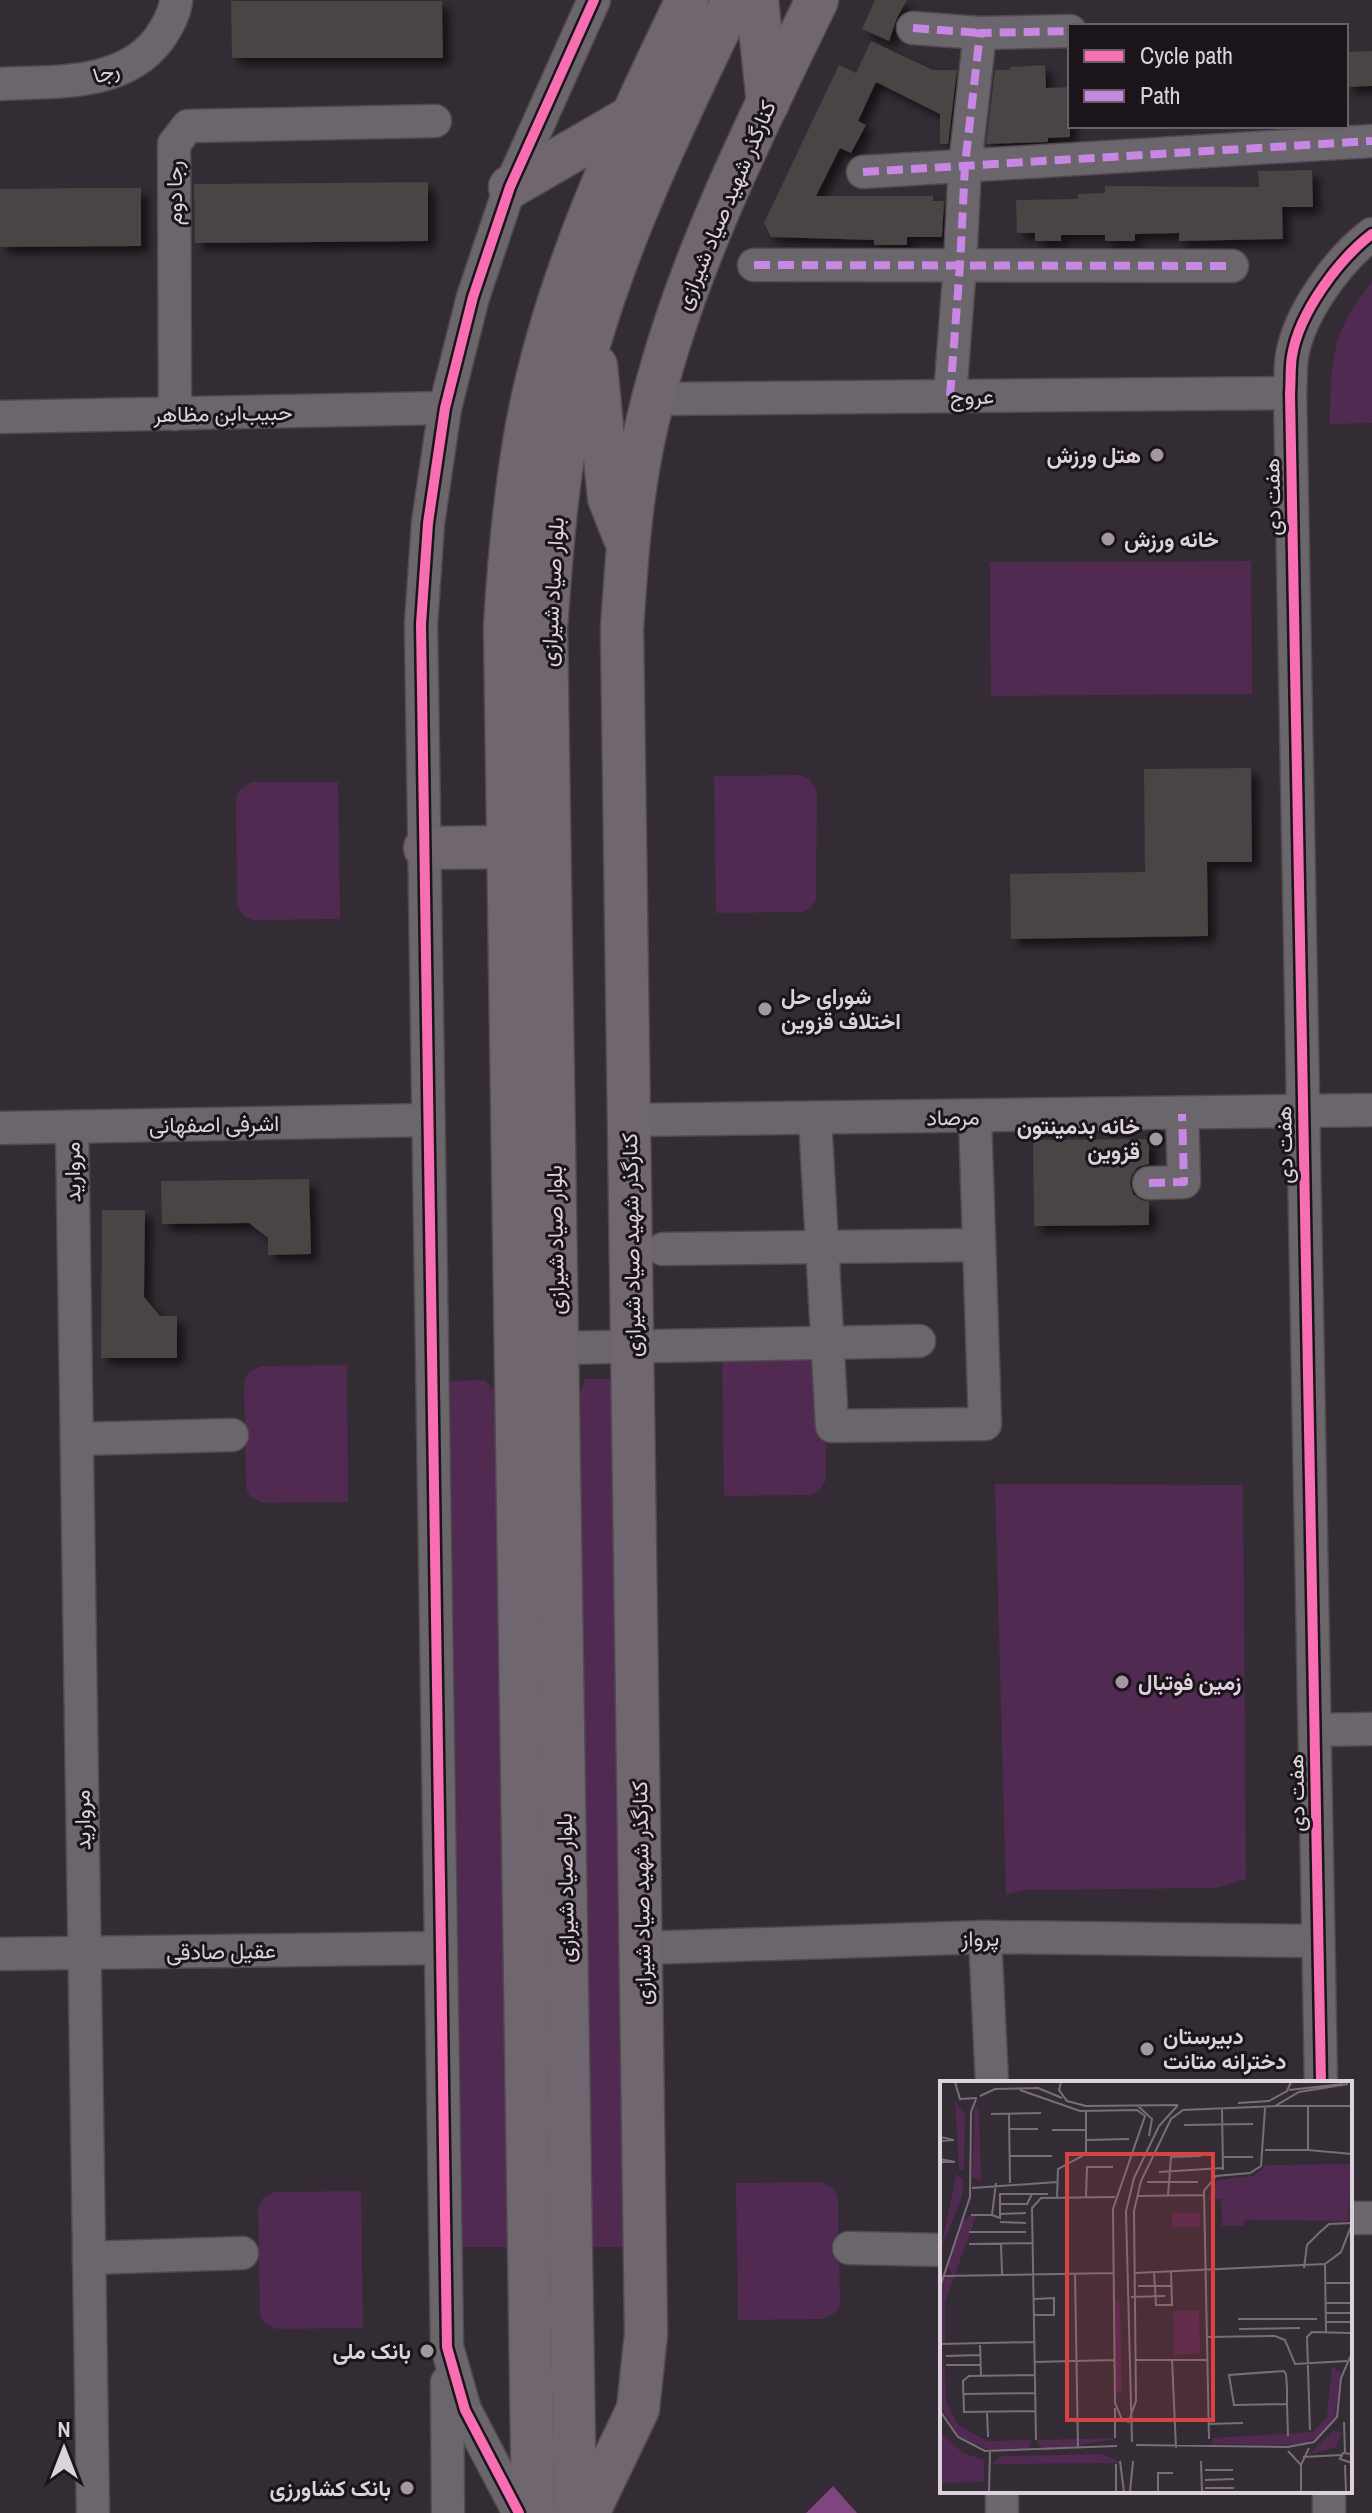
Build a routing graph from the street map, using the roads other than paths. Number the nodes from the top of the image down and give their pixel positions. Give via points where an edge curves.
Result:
1 (176, 0) edge
2 (594, 0) edge
3 (687, 0) edge
4 (733, 0) edge
5 (757, 0) edge
6 (817, 0) edge
7 (913, 28) dead end
8 (1068, 31) edge
9 (980, 33) junction
10 (0, 84) edge
11 (768, 103) junction
12 (631, 117) junction
13 (435, 121) dead end
14 (1372, 141) edge
15 (965, 165) junction
16 (863, 172) dead end
17 (510, 187) junction
18 (1372, 234) edge
19 (754, 265) dead end
20 (960, 265) junction
21 (1232, 266) dead end
22 (593, 332) junction
23 (1290, 393) junction
24 (950, 396) junction
25 (654, 399) junction
26 (445, 408) junction
27 (175, 414) junction
28 (0, 417) edge
29 (628, 544) junction
30 (508, 847) junction
31 (425, 848) junction
32 (1372, 1110) edge
33 (1303, 1111) junction
34 (1182, 1114) junction
35 (975, 1117) junction
36 (815, 1118) junction
37 (428, 1120) junction
38 (630, 1120) junction
39 (72, 1127) junction
40 (0, 1128) edge
41 (1149, 1183) dead end
42 (979, 1245) junction
43 (822, 1247) junction
44 (663, 1249) dead end
45 (919, 1341) dead end
46 (828, 1342) junction
47 (633, 1347) junction
48 (557, 1348) junction
49 (232, 1435) dead end
50 (77, 1439) junction
51 (1372, 1729) edge
52 (1315, 1730) junction
53 (985, 1937) junction
54 (1318, 1941) junction
55 (441, 1948) junction
56 (642, 1948) junction
57 (84, 1953) junction
58 (0, 1954) edge
59 (992, 2081) edge
60 (1321, 2081) edge
61 (849, 2248) dead end
62 (940, 2250) edge
63 (242, 2253) dead end
64 (89, 2258) junction
65 (447, 2347) junction
66 (93, 2513) edge
67 (448, 2513) edge
68 (519, 2513) edge
69 (533, 2513) edge
70 (575, 2513) edge
71 (588, 2513) edge

1 - 10 street, رجا via 164,32 146,54 118,70 89,79
2 - 17 street
3 - 12 main road, بلوار صیاد شیرازی
4 - 22 main road, بلوار صیاد شیرازی via 627,232
5 - 11 main road
6 - 11 main road, کنارگذر شهید صیاد شیرازی
7 - 9 street
8 - 9 street
9 - 15 street
11 - 25 main road, کنارگذر شهید صیاد شیرازی via 698,258
12 - 17 main road
12 - 30 main road, بلوار صیاد شیرازی via 553,320 527,425 511,532 505,626
13 - 27 street, رجا دوم via 188,126 174,144
14 - 15 street
15 - 16 street
15 - 20 street
17 - 26 street via 473,297
18 - 23 street, هفت دی via 1353,249 1310,306 1292,354
19 - 20 street
20 - 21 street
20 - 24 street
22 - 29 main road via 609,498
22 - 48 main road, بلوار صیاد شیرازی via 568,433 546,627
23 - 24 street, عروج
23 - 33 street, هفت دی
24 - 25 street, عروج
25 - 29 main road, کنارگذر شهید صیاد شیرازی
26 - 27 street, حبیب‌ابن مظاهر
26 - 31 street via 428,523 421,624
27 - 28 street, حبیب‌ابن مظاهر
29 - 38 main road, کنارگذر شهید صیاد شیرازی via 622,629
30 - 31 main road
30 - 69 main road, بلوار صیاد شیرازی
31 - 37 street
32 - 33 street, مرصاد
33 - 34 street, مرصاد
33 - 52 street, هفت دی
34 - 35 street, مرصاد
34 - 41 street via 1184,1182
35 - 36 street, مرصاد
35 - 42 street
36 - 38 street, مرصاد
36 - 43 street
37 - 39 street, اشرفی اصفهانی
37 - 55 street
38 - 47 main road, کنارگذر شهید صیاد شیرازی
39 - 40 street, اشرفی اصفهانی
39 - 50 street, مروارید
42 - 43 street
42 - 46 street via 985,1424 832,1426
43 - 44 street
43 - 46 street
45 - 46 street
46 - 47 street
47 - 48 street
47 - 56 main road, کنارگذر شهید صیاد شیرازی
48 - 70 main road, بلوار صیاد شیرازی
49 - 50 street
50 - 57 street, مروارید
51 - 52 street
52 - 54 street, هفت دی
53 - 54 street, پرواز
53 - 56 street, پرواز
53 - 59 street
54 - 60 street, هفت دی
55 - 57 street, عقیل صادقی
55 - 65 street
56 - 71 main road, کنارگذر شهید صیاد شیرازی via 644,2349 638,2409
57 - 58 street, عقیل صادقی
57 - 64 street, مروارید
61 - 62 street
63 - 64 street
64 - 66 street, مروارید
65 - 67 street
65 - 68 street via 465,2410

